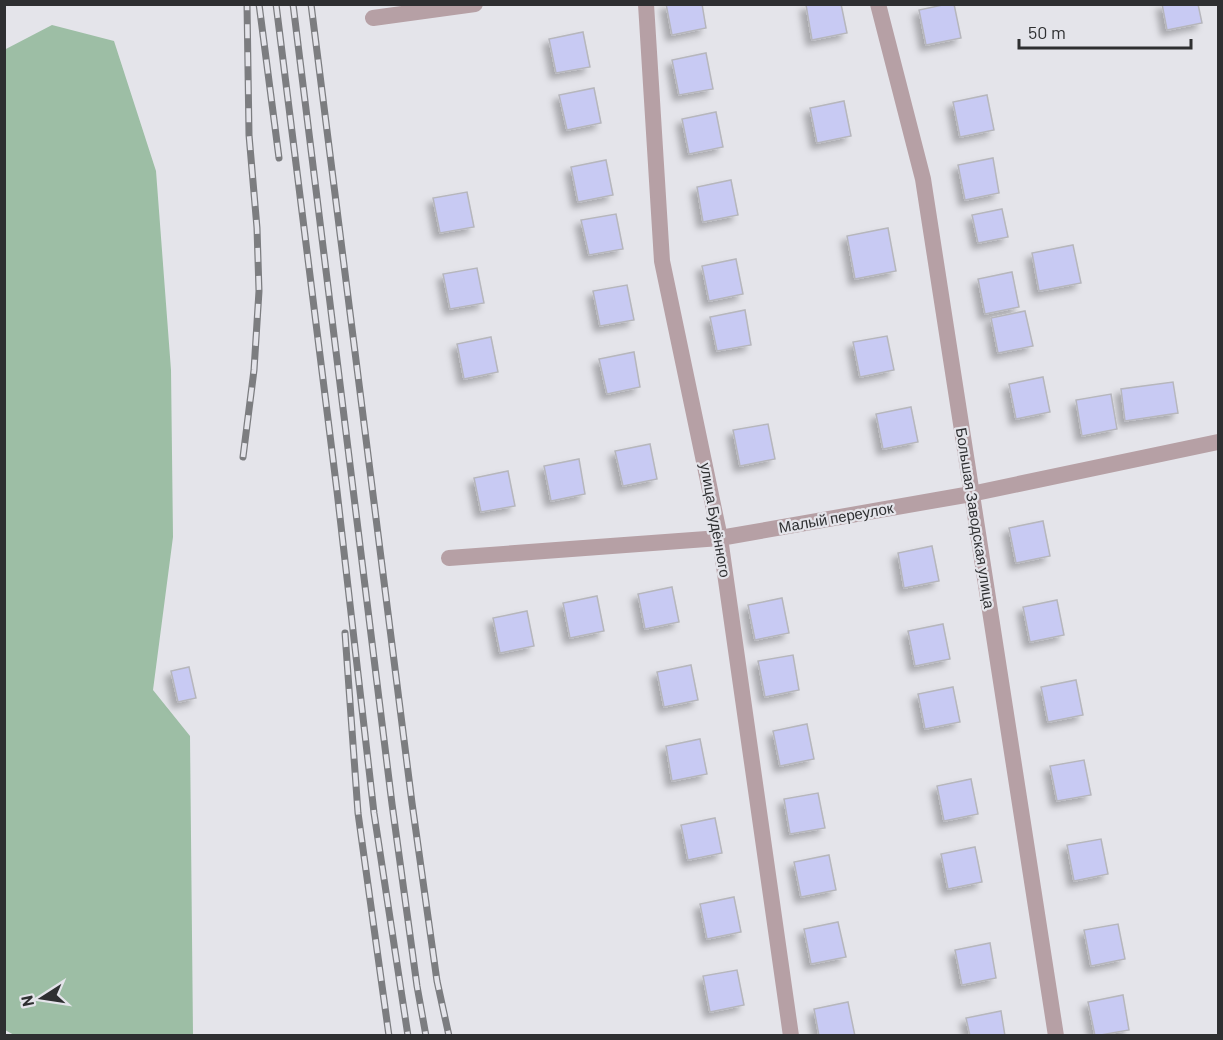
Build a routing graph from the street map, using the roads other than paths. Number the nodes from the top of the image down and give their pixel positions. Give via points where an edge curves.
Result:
1 (475, 4) edge
2 (646, 4) edge
3 (878, 4) edge
4 (374, 18) dead end
5 (1218, 442) edge
6 (971, 494) junction
7 (720, 538) junction
8 (449, 558) dead end
9 (791, 1035) edge
10 (1056, 1035) edge

1 - 4 street
2 - 7 street, улица Будённого via 662,261
3 - 6 street, Большая Заводская улица via 923,179
5 - 6 street, Малый переулок
6 - 7 street, Малый переулок
6 - 10 street, Большая Заводская улица
7 - 8 street, Малый переулок
7 - 9 street, улица Будённого

